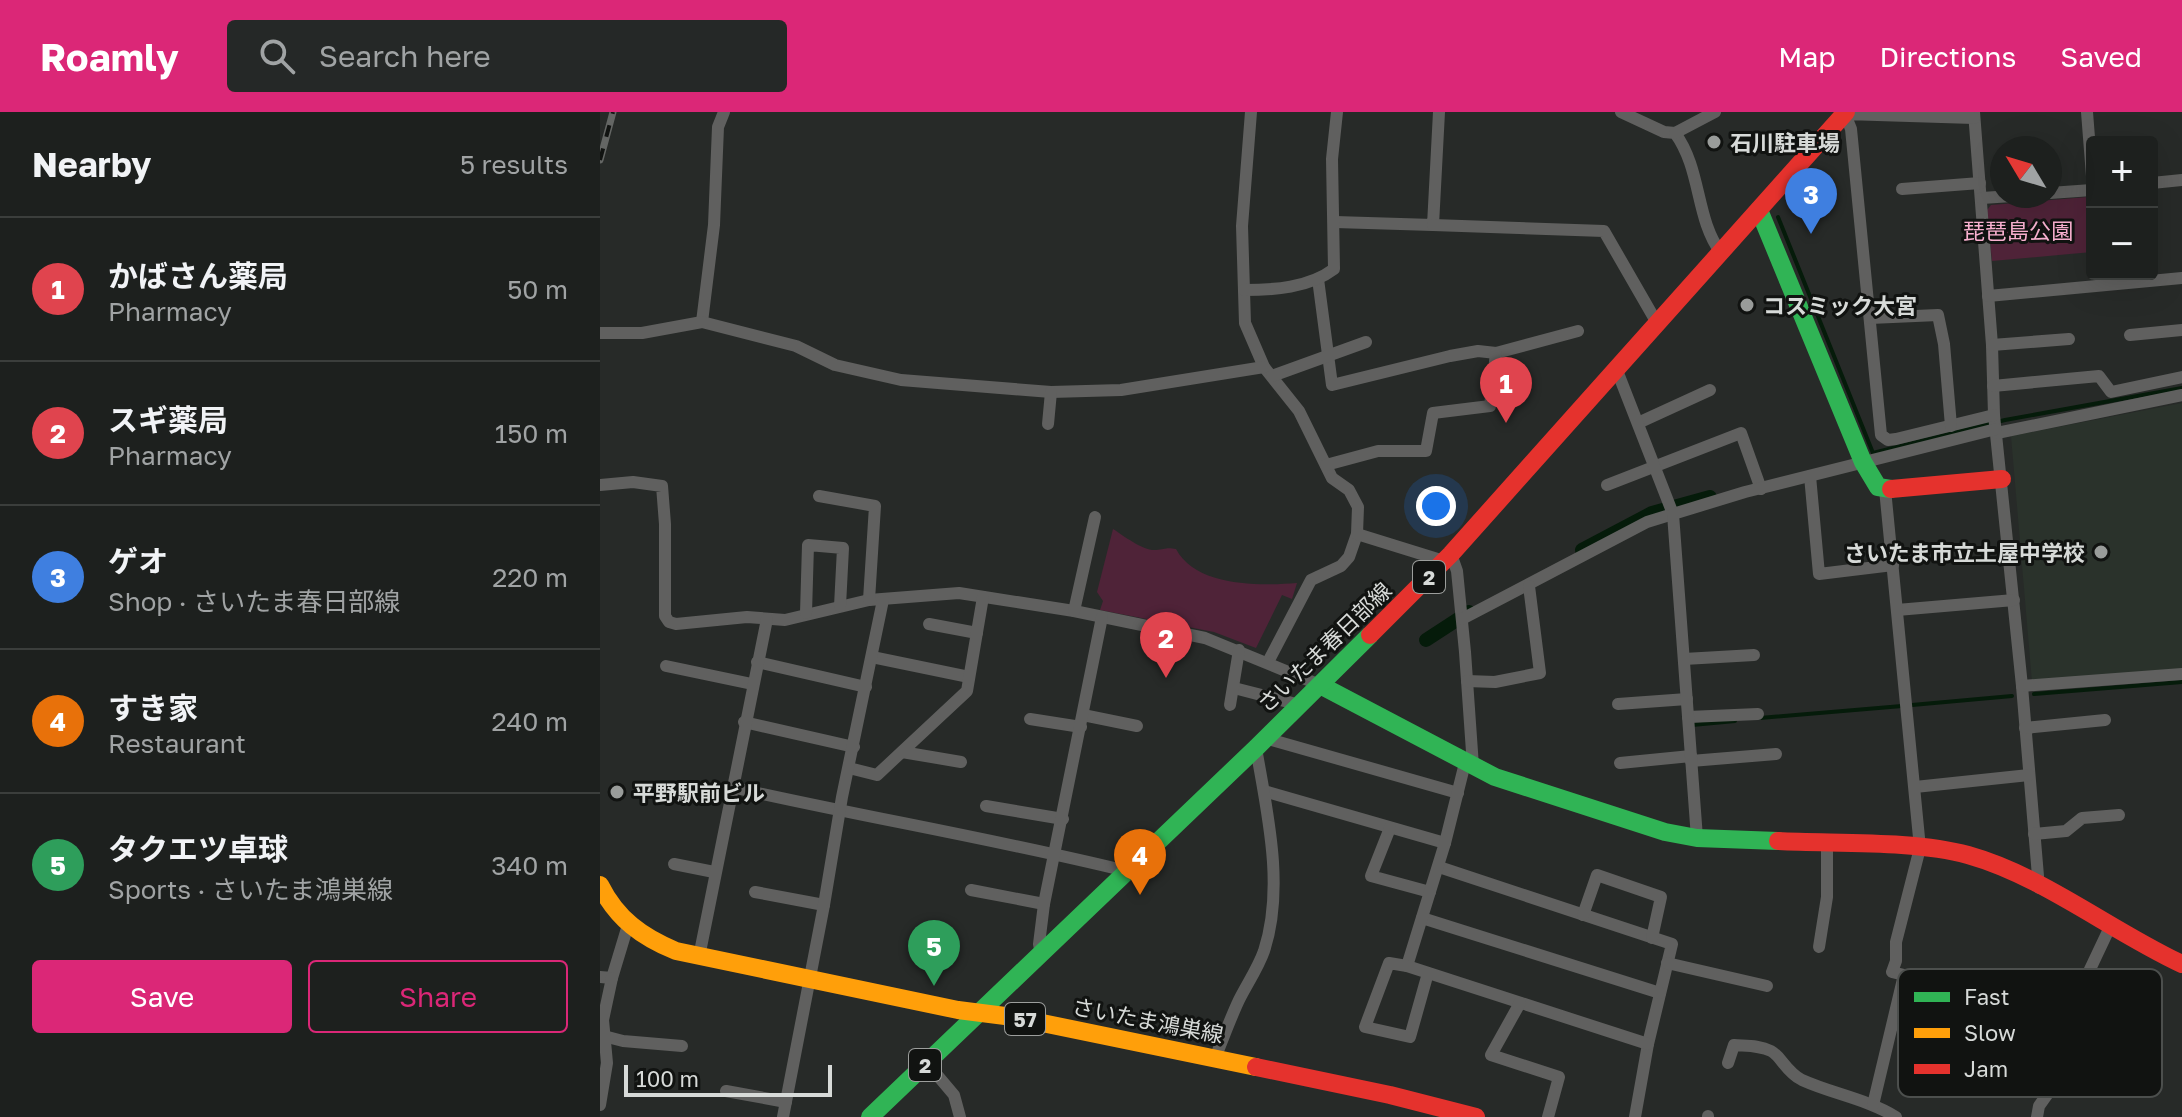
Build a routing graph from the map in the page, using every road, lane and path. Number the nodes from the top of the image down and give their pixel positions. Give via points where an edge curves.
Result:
1 (724, 112) edge
2 (1251, 112) edge
3 (1337, 112) edge
4 (1439, 112) edge
5 (1621, 112) edge
6 (1651, 112) edge
7 (1715, 112) edge
8 (2087, 112) edge
9 (1846, 113) edge
10 (1974, 115) edge
11 (1659, 130) junction
12 (1675, 133) junction
13 (2089, 136) edge
14 (2182, 180) edge
15 (2158, 182) edge
16 (1980, 183) junction
17 (1902, 189) dead end
18 (2086, 190) edge
19 (2062, 192) edge
20 (1990, 197) edge
21 (1982, 198) junction
22 (1759, 210) junction
23 (1335, 222) junction
24 (1433, 225) junction
25 (1721, 253) junction
26 (2182, 278) edge
27 (1318, 279) junction
28 (1244, 290) junction
29 (1988, 296) junction
30 (1870, 318) junction
31 (702, 322) junction
32 (1657, 323) junction
33 (2182, 330) edge
34 (1578, 331) dead end
35 (600, 333) edge
36 (2130, 335) dead end
37 (2069, 339) dead end
38 (1366, 342) dead end
39 (1992, 345) junction
40 (1496, 353) junction
41 (1329, 355) junction
42 (1616, 368) junction
43 (1268, 371) junction
44 (2182, 377) edge
45 (1993, 386) junction
46 (1710, 390) dead end
47 (1051, 392) junction
48 (2182, 395) edge
49 (1638, 423) junction
50 (1048, 424) dead end
51 (1996, 424) junction
52 (1951, 426) junction
53 (1863, 462) junction
54 (1326, 465) junction
55 (1656, 466) junction
56 (1810, 476) junction
57 (2002, 479) junction
58 (600, 485) edge
59 (1607, 485) dead end
60 (1761, 489) junction
61 (1885, 489) junction
62 (819, 496) dead end
63 (1673, 514) junction
64 (1095, 517) dead end
65 (1357, 534) junction
66 (1448, 558) junction
67 (1893, 565) junction
68 (1529, 586) junction
69 (983, 597) junction
70 (869, 600) junction
71 (883, 600) junction
72 (2014, 600) junction
73 (840, 606) junction
74 (1897, 610) junction
75 (1074, 611) junction
76 (806, 613) junction
77 (1102, 617) junction
78 (767, 619) junction
79 (1462, 619) junction
80 (929, 624) dead end
81 (977, 633) junction
82 (1239, 650) junction
83 (1754, 655) dead end
84 (872, 657) junction
85 (1684, 659) junction
86 (757, 662) junction
87 (1268, 662) junction
88 (666, 666) dead end
89 (2182, 674) edge
90 (969, 677) junction
91 (1467, 681) junction
92 (752, 684) junction
93 (1320, 685) junction
94 (2022, 686) junction
95 (866, 687) junction
96 (1234, 688) junction
97 (1687, 699) junction
98 (1618, 704) dead end
99 (1230, 705) dead end
100 (1300, 705) junction
101 (1758, 714) dead end
102 (1688, 717) junction
103 (1030, 719) dead end
104 (2105, 720) dead end
105 (1082, 721) junction
106 (744, 722) junction
107 (1137, 726) dead end
108 (2025, 728) junction
109 (1260, 743) junction
110 (854, 747) junction
111 (902, 752) junction
112 (1776, 754) dead end
113 (1691, 758) junction
114 (961, 762) dead end
115 (1620, 763) dead end
116 (1469, 764) junction
117 (849, 768) junction
118 (2029, 775) junction
119 (731, 787) junction
120 (1915, 787) junction
121 (1264, 791) junction
122 (1458, 793) junction
123 (986, 806) dead end
124 (840, 812) junction
125 (2119, 815) dead end
126 (1063, 819) junction
127 (1390, 828) junction
128 (2034, 834) junction
129 (1697, 838) junction
130 (1445, 843) junction
131 (1827, 844) junction
132 (1920, 848) junction
133 (1055, 854) junction
134 (674, 864) dead end
135 (1439, 867) junction
136 (1126, 871) junction
137 (714, 872) junction
138 (600, 885) edge
139 (2039, 888) junction
140 (971, 890) dead end
141 (755, 892) dead end
142 (1430, 892) junction
143 (1044, 904) junction
144 (824, 905) junction
145 (1583, 915) junction
146 (1422, 918) junction
147 (628, 925) junction
148 (2110, 927) junction
149 (1652, 938) junction
150 (1819, 947) dead end
151 (1041, 956) junction
152 (699, 957) junction
153 (1667, 963) junction
154 (2182, 964) edge
155 (1407, 966) junction
156 (2090, 969) edge
157 (1428, 973) junction
158 (1898, 974) edge
159 (606, 977) edge
160 (809, 980) junction
161 (1767, 986) dead end
162 (1660, 993) junction
163 (1898, 1000) edge
164 (1520, 1003) junction
165 (981, 1013) junction
166 (602, 1035) edge
167 (1648, 1044) junction
168 (682, 1046) dead end
169 (1215, 1058) junction
170 (927, 1063) junction
171 (1728, 1063) dead end
172 (726, 1091) dead end
173 (2045, 1097) edge
174 (786, 1102) junction
175 (600, 1105) edge
176 (1873, 1105) junction
177 (783, 1117) edge
178 (870, 1117) edge
179 (960, 1117) edge
180 (1476, 1117) edge
181 (1548, 1117) edge
182 (1635, 1117) edge
183 (1896, 1117) edge
184 (2037, 1117) edge

1 - 31 street via 718,127 714,225
2 - 28 street via 1243,207
3 - 23 street via 1332,159
4 - 24 street
5 - 11 street
6 - 11 street
7 - 12 street
8 - 13 street
9 - 10 street
9 - 22 main road, さいたま春日部線 / 2
9 - 30 street
10 - 16 street
11 - 12 street
12 - 25 street via 1688,150 1711,239
14 - 15 street
16 - 17 street
16 - 21 street
18 - 19 street
20 - 21 street
21 - 29 street
22 - 25 main road, さいたま春日部線 / 2
22 - 53 main road
23 - 24 street
23 - 27 street via 1334,269
24 - 32 street via 1604,231
25 - 32 main road, さいたま春日部線 / 2
26 - 29 street
27 - 28 street via 1272,290
27 - 41 street
28 - 43 street via 1245,323
29 - 39 street
30 - 52 street via 1938,315
30 - 52 street via 1881,435 1896,439
31 - 35 street via 642,333
31 - 47 street via 796,346 835,365 901,380
32 - 42 main road, さいたま春日部線 / 2
33 - 36 street
34 - 40 street
37 - 39 street
38 - 41 street
39 - 45 street
40 - 41 street via 1450,356 1332,385
40 - 54 street via 1490,406 1433,413 1426,451 1378,451
41 - 43 street
42 - 49 street
42 - 66 main road, さいたま春日部線 / 2
43 - 47 street via 1121,390
43 - 54 street via 1299,411
44 - 45 street via 2111,392 2099,376
45 - 51 street
46 - 49 street
47 - 50 street
48 - 51 street
49 - 55 street
51 - 52 street
51 - 53 street
51 - 57 street
53 - 56 street
53 - 61 main road via 1878,487
54 - 65 street via 1354,498
55 - 59 street
55 - 60 street via 1741,433
55 - 63 street
56 - 60 street
56 - 67 street via 1819,574
57 - 61 main road
57 - 72 street
58 - 78 street via 662,486 669,622
60 - 63 street
61 - 67 street
62 - 70 street via 875,506
63 - 68 street via 1647,522
63 - 85 street
64 - 75 street
65 - 66 street
65 - 87 street via 1341,566 1311,580
66 - 79 street via 1457,571
66 - 93 main road, さいたま春日部線 / 2
67 - 74 street
68 - 79 street
68 - 91 street via 1540,673 1495,682
69 - 71 street via 959,593
69 - 75 street
69 - 81 street
70 - 71 street
70 - 73 street
71 - 84 street
72 - 74 street
72 - 94 street
73 - 76 street
73 - 76 street via 843,548 808,545
74 - 120 street
75 - 77 street
76 - 78 street
77 - 82 street
77 - 105 street
78 - 86 street
79 - 91 street
80 - 81 street
81 - 90 street
82 - 87 street
82 - 96 street
83 - 85 street
84 - 90 street
84 - 95 street
85 - 97 street
86 - 92 street
86 - 95 street
87 - 93 street
88 - 92 street
89 - 94 street
90 - 111 street via 967,691
91 - 116 street
92 - 106 street
93 - 100 main road, さいたま春日部線 / 2
93 - 116 main road
94 - 108 street
95 - 110 street
96 - 99 street
96 - 100 street
97 - 98 street
97 - 102 street
100 - 109 main road, さいたま春日部線 / 2
101 - 102 street
102 - 113 street
103 - 105 street
104 - 108 street
105 - 107 street
105 - 126 street
106 - 110 street
106 - 119 street
108 - 118 street
109 - 121 street
109 - 122 street
109 - 136 main road, さいたま春日部線 / 2
110 - 117 street
111 - 114 street
111 - 117 street via 877,775
112 - 113 street
113 - 115 street
113 - 129 street
116 - 122 street
116 - 129 main road via 1531,791
117 - 124 street
118 - 120 street
118 - 128 street
119 - 124 street
119 - 137 street
120 - 132 street
121 - 127 street
121 - 169 street via 1273,905 1259,963
122 - 130 street
123 - 126 street
124 - 133 street
124 - 144 street
125 - 128 street via 2082,818 2066,831
126 - 133 street
127 - 130 street
127 - 142 street via 1371,876
128 - 139 street
129 - 131 main road
130 - 135 street
131 - 132 main road
131 - 150 street via 1827,897
132 - 139 main road via 1978,857
132 - 158 street via 1896,942 1892,972
133 - 136 street
133 - 143 street
134 - 137 street
135 - 142 street
135 - 145 street
136 - 151 main road, さいたま春日部線 / 2
137 - 152 street
138 - 147 main road, さいたま鴻巣線 / 57
139 - 148 main road
140 - 143 street
141 - 144 street
142 - 146 street
143 - 151 street
144 - 160 street
145 - 149 street
145 - 149 street via 1597,875 1661,897
146 - 155 street
146 - 162 street
147 - 152 main road, さいたま鴻巣線 / 57 via 660,945
147 - 159 street
148 - 154 main road
148 - 156 street
149 - 153 street via 1672,944
151 - 165 main road, さいたま春日部線 / 2
152 - 160 main road, さいたま鴻巣線 / 57
153 - 161 street
153 - 162 street
155 - 157 street
155 - 157 street via 1389,963 1365,1027 1410,1037
157 - 164 street
159 - 166 street
160 - 165 main road, さいたま鴻巣線 / 57
160 - 174 street
162 - 167 street
163 - 176 street
164 - 167 street
164 - 181 street via 1491,1055 1559,1077
165 - 169 main road, さいたま鴻巣線 / 57
165 - 170 main road, さいたま春日部線 / 2
166 - 168 street
166 - 175 street via 607,1063
167 - 182 street
169 - 180 main road, さいたま鴻巣線 / 57
170 - 178 main road, さいたま春日部線 / 2
170 - 179 street via 954,1095
171 - 176 street via 1734,1045 1774,1052 1789,1073
172 - 174 street
173 - 184 street
174 - 177 street
176 - 183 street

